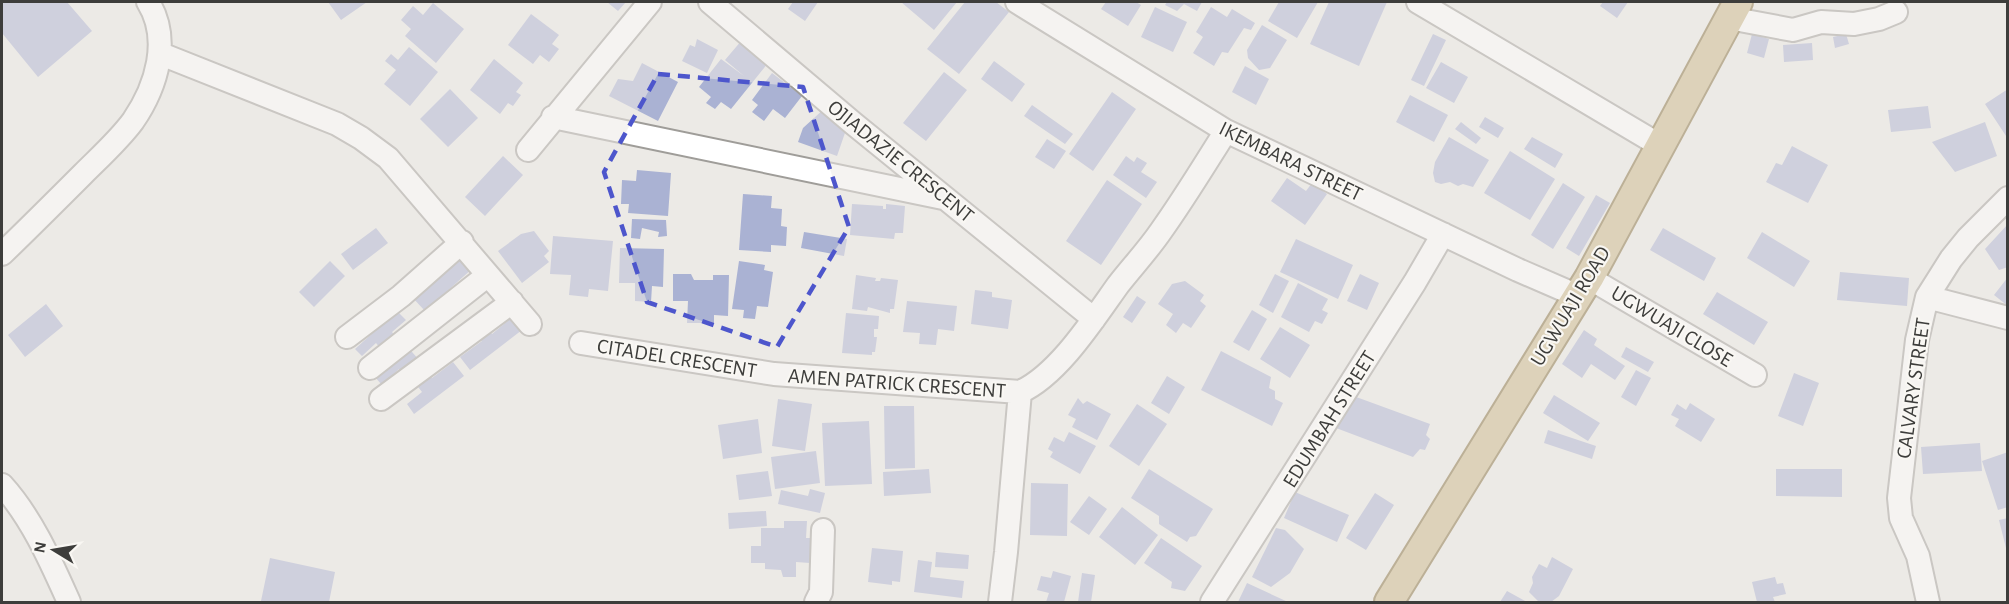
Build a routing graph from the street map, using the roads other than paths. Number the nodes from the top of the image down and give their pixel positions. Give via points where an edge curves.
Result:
1 (148, 2) edge
2 (650, 2) edge
3 (710, 2) edge
4 (1017, 2) edge
5 (1418, 2) edge
6 (1445, 8) edge
7 (1734, 10) edge
8 (1896, 12) dead end
9 (161, 54) junction
10 (554, 117) junction
11 (1226, 131) junction
12 (1661, 146) junction
13 (528, 150) dead end
14 (2007, 198) edge
15 (946, 199) junction
16 (1443, 234) junction
17 (462, 242) junction
18 (2, 254) edge
19 (488, 275) junction
20 (1584, 287) junction
21 (1927, 297) junction
22 (512, 302) junction
23 (1094, 318) junction
24 (2007, 318) edge
25 (530, 324) dead end
26 (346, 337) dead end
27 (581, 343) dead end
28 (370, 368) dead end
29 (774, 374) joint
30 (1755, 375) dead end
31 (1020, 392) junction
32 (381, 399) dead end
33 (2, 485) edge
34 (823, 530) dead end
35 (69, 603) edge
36 (816, 603) edge
37 (1000, 603) edge
38 (1212, 603) edge
39 (1389, 603) edge
40 (1928, 603) edge

1 - 9 street via 156,15
2 - 10 street
3 - 15 street, OJIADAZIE CRESCENT
4 - 11 street, IKEMBARA STREET
5 - 6 street
6 - 12 street
7 - 8 street via 1793,30 1821,22 1854,24
7 - 12 main road, UGWUAJI ROAD
9 - 17 street via 337,124 361,138 388,158
9 - 18 street via 134,120
10 - 13 street
10 - 15 street
11 - 16 street, IKEMBARA STREET
11 - 23 street via 1160,233
12 - 20 main road, UGWUAJI ROAD
14 - 21 street, CALVARY STREET via 1951,259
15 - 23 street, OJIADAZIE CRESCENT
16 - 20 street, IKEMBARA STREET via 1518,270
16 - 38 street, EDUMBAH STREET
17 - 19 street
17 - 26 street via 401,296
19 - 22 street
19 - 28 street
20 - 30 street, UGWUAJI CLOSE
20 - 39 main road, UGWUAJI ROAD
21 - 24 street
21 - 40 street, CALVARY STREET via 1917,340 1899,498 1901,518 1918,556
22 - 25 street
22 - 32 street
23 - 31 street via 1050,372
27 - 29 street, CITADEL CRESCENT
29 - 31 street, AMEN PATRICK CRESCENT
31 - 37 street
33 - 35 street via 45,551
34 - 36 street via 821,592

